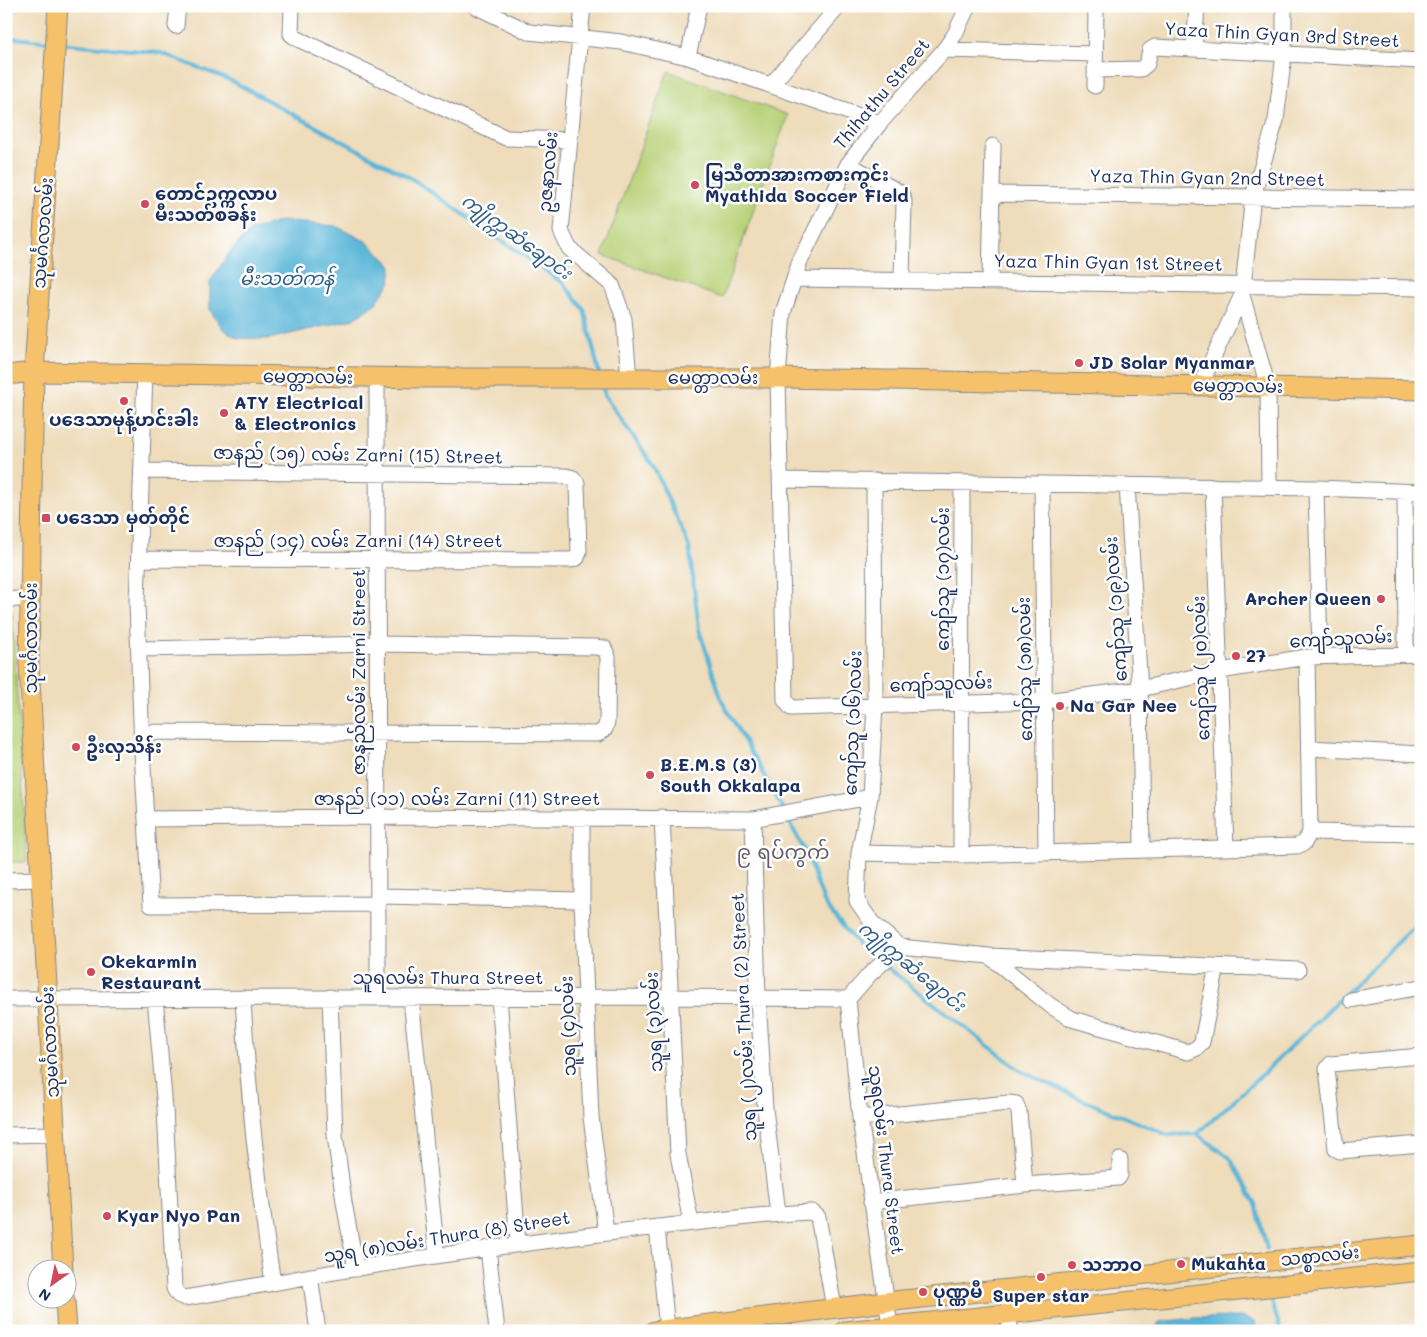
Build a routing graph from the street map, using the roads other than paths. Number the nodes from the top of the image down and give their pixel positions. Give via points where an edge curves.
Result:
1 (178, 6) edge
2 (292, 6) edge
3 (475, 6) edge
4 (583, 6) edge
5 (839, 6) edge
6 (968, 6) edge
7 (1096, 6) edge
8 (1196, 6) edge
9 (1284, 6) edge
10 (700, 8) edge
11 (57, 15) edge
12 (176, 26) dead end
13 (580, 36) junction
14 (1194, 49) junction
15 (944, 50) junction
16 (1096, 54) junction
17 (1284, 54) junction
18 (688, 58) junction
19 (1421, 60) edge
20 (1095, 70) junction
21 (771, 85) junction
22 (1095, 86) dead end
23 (880, 123) junction
24 (570, 140) junction
25 (993, 146) dead end
26 (848, 164) junction
27 (992, 194) junction
28 (1252, 196) junction
29 (1421, 199) edge
30 (794, 279) junction
31 (902, 279) junction
32 (990, 280) junction
33 (1421, 288) edge
34 (1243, 289) junction
35 (34, 372) junction
36 (145, 374) junction
37 (6, 375) edge
38 (377, 378) junction
39 (629, 378) junction
40 (778, 378) junction
41 (1200, 386) junction
42 (1268, 387) junction
43 (1421, 390) edge
44 (143, 471) junction
45 (377, 474) junction
46 (781, 480) junction
47 (874, 481) junction
48 (962, 482) junction
49 (1042, 484) junction
50 (1127, 485) junction
51 (1213, 486) junction
52 (1269, 487) junction
53 (1316, 488) junction
54 (1405, 492) junction
55 (1421, 492) edge
56 (577, 558) joint
57 (139, 559) junction
58 (377, 560) junction
59 (30, 598) junction
60 (6, 600) edge
61 (378, 644) junction
62 (140, 649) junction
63 (1413, 654) edge
64 (1314, 656) junction
65 (1220, 671) junction
66 (1140, 689) junction
67 (1045, 700) junction
68 (962, 701) junction
69 (875, 704) junction
70 (142, 732) junction
71 (378, 732) junction
72 (1308, 748) junction
73 (1421, 754) edge
74 (870, 797) junction
75 (378, 817) junction
76 (582, 817) junction
77 (662, 817) junction
78 (761, 818) junction
79 (146, 819) junction
80 (1310, 832) junction
81 (1421, 834) edge
82 (1226, 848) junction
83 (1142, 850) junction
84 (1046, 853) junction
85 (860, 854) junction
86 (961, 855) junction
87 (41, 879) junction
88 (6, 880) edge
89 (378, 900) junction
90 (582, 900) junction
91 (894, 952) junction
92 (988, 956) junction
93 (1217, 966) junction
94 (1298, 970) dead end
95 (1421, 987) edge
96 (330, 997) junction
97 (378, 997) junction
98 (499, 997) junction
99 (586, 997) junction
100 (672, 997) junction
101 (48, 998) junction
102 (155, 998) junction
103 (243, 998) junction
104 (411, 998) junction
105 (6, 999) edge
106 (758, 999) junction
107 (848, 999) junction
108 (1351, 1000) dead end
109 (1421, 1056) edge
110 (860, 1118) junction
111 (56, 1134) junction
112 (6, 1135) edge
113 (1421, 1144) edge
114 (1120, 1160) dead end
115 (1025, 1185) junction
116 (871, 1202) junction
117 (778, 1213) junction
118 (691, 1223) junction
119 (657, 1228) junction
120 (606, 1232) junction
121 (518, 1244) junction
122 (1421, 1245) edge
123 (488, 1248) junction
124 (436, 1256) junction
125 (62, 1260) edge
126 (356, 1269) junction
127 (1421, 1271) edge
128 (310, 1276) junction
129 (273, 1283) junction
130 (1008, 1291) junction
131 (885, 1302) junction
132 (834, 1308) junction
133 (66, 1310) edge
134 (1009, 1322) edge
135 (890, 1326) junction
136 (672, 1329) edge
137 (67, 1331) edge
138 (318, 1331) edge
139 (497, 1331) edge
140 (844, 1331) edge

1 - 12 street
2 - 24 street via 291,34 296,38 506,138
3 - 13 street via 529,32
4 - 13 street, ဥဇနာလမ်း
5 - 21 street
6 - 15 street, Thihathu Street
7 - 16 street
8 - 14 street
9 - 17 street
10 - 18 street
11 - 35 main road, သုမင်္ဂလာလမ်း
13 - 18 street via 652,48
13 - 24 street, ဥဇနာလမ်း
14 - 17 street, Yaza Thin Gyan 3rd Street
14 - 20 street, Yaza Thin Gyan 3rd Street via 1155,47 1150,50 1147,64 1141,69
15 - 16 street
15 - 23 street, Thihathu Street
16 - 20 street
17 - 19 street, Yaza Thin Gyan 3rd Street
17 - 28 street via 1276,120
18 - 21 street
20 - 22 street
21 - 23 street
23 - 26 street, Thihathu Street
24 - 39 street, ဥဇနာလမ်း via 561,231 570,248 612,285 624,319
25 - 27 street
26 - 30 street, Thihathu Street via 811,236
26 - 31 street via 901,193 904,201
27 - 28 street, Yaza Thin Gyan 2nd Street
27 - 32 street
28 - 29 street, Yaza Thin Gyan 2nd Street
28 - 34 street
30 - 31 street, Yaza Thin Gyan 1st Street
30 - 40 street, Thihathu Street via 783,313
31 - 32 street, Yaza Thin Gyan 1st Street
32 - 34 street, Yaza Thin Gyan 1st Street
33 - 34 street, Yaza Thin Gyan 1st Street
34 - 41 street
34 - 42 street
35 - 36 main road, မေတ္တာလမ်း
35 - 37 main road, မေတ္တာလမ်း
35 - 59 main road, သုမင်္ဂလာလမ်း
36 - 38 main road, မေတ္တာလမ်း
36 - 44 street
38 - 39 main road, မေတ္တာလမ်း
38 - 45 street, ဇာနည်လမ်း Zarni Street
39 - 40 main road, မေတ္တာလမ်း
40 - 41 main road, မေတ္တာလမ်း
40 - 46 street, ကျော်သူလမ်း
41 - 42 main road, မေတ္တာလမ်း
42 - 43 main road, မေတ္တာလမ်း
42 - 52 street
44 - 45 street, ဇာနည် (၁၅) လမ်း Zarni (15) Street
44 - 57 street
45 - 56 street, ဇာနည် (၁၅) လမ်း Zarni (15) Street via 573,478 577,483
45 - 58 street, ဇာနည်လမ်း Zarni Street
46 - 47 street
46 - 69 street, ကျော်သူလမ်း via 787,706
47 - 48 street
47 - 69 street, ကျော်သူ (၁၆)လမ်း
48 - 49 street
48 - 68 street, ကျော်သူ (၁၇)လမ်း
49 - 50 street
49 - 67 street, ကျော်သူ (၁၈)လမ်း
50 - 51 street
50 - 66 street, ကျော်သူ (၁၉)လမ်း
51 - 52 street
51 - 65 street, ကျော်သူ (၂၀)လမ်း
52 - 53 street
53 - 54 street
53 - 64 street
54 - 55 street
54 - 63 street
56 - 58 street, ဇာနည် (၁၄) လမ်း Zarni (14) Street
57 - 58 street, ဇာနည် (၁၄) လမ်း Zarni (14) Street
57 - 62 street
58 - 61 street, ဇာနည်လမ်း Zarni Street
59 - 60 street
59 - 87 main road, သုမင်္ဂလာလမ်း via 29,664
61 - 62 street
61 - 71 street, ဇာနည်လမ်း Zarni Street
61 - 71 street via 604,648 608,657 606,729 598,734
62 - 70 street
63 - 64 street, ကျော်သူလမ်း
64 - 65 street, ကျော်သူလမ်း
64 - 72 street
65 - 66 street, ကျော်သူလမ်း
65 - 82 street, ကျော်သူ (၂၀)လမ်း
66 - 67 street, ကျော်သူလမ်း
66 - 83 street, ကျော်သူ (၁၉)လမ်း
67 - 68 street, ကျော်သူလမ်း
67 - 84 street, ကျော်သူ (၁၈)လမ်း
68 - 69 street, ကျော်သူလမ်း
68 - 86 street, ကျော်သူ (၁၇)လမ်း
69 - 74 street, ကျော်သူ (၁၆)လမ်း
70 - 71 street
70 - 79 street
71 - 75 street, ဇာနည်လမ်း Zarni Street
72 - 73 street
72 - 80 street
74 - 78 street, ဇာနည် (၁၁) လမ်း Zarni (11) Street
74 - 85 street, ကျော်သူ (၁၆)လမ်း
75 - 76 street, ဇာနည် (၁၁) လမ်း Zarni (11) Street
75 - 79 street, ဇာနည် (၁၁) လမ်း Zarni (11) Street
75 - 89 street, ဇာနည်လမ်း Zarni Street
76 - 77 street, ဇာနည် (၁၁) လမ်း Zarni (11) Street
76 - 90 street, သူရ (၄)လမ်း
77 - 78 street, ဇာနည် (၁၁) လမ်း Zarni (11) Street
77 - 100 street, သူရ (၃)လမ်း
78 - 106 street, သူရ (၂)လမ်း Thura (2) Street
79 - 89 street via 151,904
80 - 81 street
80 - 82 street via 1304,843 1297,846
82 - 83 street
83 - 84 street
84 - 86 street
85 - 86 street
85 - 91 street, ကျော်သူ (၁၆)လမ်း via 857,902
87 - 88 street
87 - 101 main road, သုမင်္ဂလာလမ်း
89 - 90 street
89 - 97 street, ဇာနည်လမ်း Zarni Street
90 - 99 street, သူရ (၄)လမ်း
91 - 92 street
91 - 107 street
92 - 93 street
92 - 93 street via 1072,1019 1188,1052 1202,1042
93 - 94 street
95 - 108 street
96 - 97 street, သူရလမ်း Thura Street
96 - 103 street, သူရလမ်း Thura Street
96 - 126 street via 335,1135
97 - 104 street, သူရလမ်း Thura Street
98 - 99 street, သူရလမ်း Thura Street
98 - 104 street, သူရလမ်း Thura Street
98 - 121 street
99 - 100 street, သူရလမ်း Thura Street
99 - 120 street, သူရ (၄)လမ်း via 591,1117
100 - 106 street, သူရလမ်း Thura Street
100 - 118 street, သူရ (၃)လမ်း via 678,1154
101 - 102 street, သူရလမ်း Thura Street
101 - 105 street, သူရလမ်း Thura Street
101 - 111 main road, သုမင်္ဂလာလမ်း
102 - 103 street, သူရလမ်း Thura Street
102 - 129 street, သူရ (၈)လမ်း Thura (8) Street via 165,1109 174,1288 185,1298
103 - 129 street via 256,1176
104 - 124 street
106 - 107 street, သူရလမ်း Thura Street
106 - 117 street, သူရ (၂)လမ်း Thura (2) Street via 765,1109
107 - 110 street, သူရလမ်း Thura Street
109 - 113 street via 1331,1064 1327,1069 1336,1149
110 - 115 street via 1016,1104
110 - 116 street, သူရလမ်း Thura Street
111 - 112 street
111 - 125 main road, သုမင်္ဂလာလမ်း
114 - 115 street via 1118,1178
115 - 116 street
116 - 131 street, သူရလမ်း Thura Street
117 - 118 street, သူရ (၈)လမ်း Thura (8) Street
117 - 132 street, သူရ (၈)လမ်း Thura (8) Street via 812,1212 818,1217
118 - 119 street, သူရ (၈)လမ်း Thura (8) Street
119 - 120 street, သူရ (၈)လမ်း Thura (8) Street
119 - 136 street
120 - 121 street, သူရ (၈)လမ်း Thura (8) Street
121 - 123 street, သူရ (၈)လမ်း Thura (8) Street
122 - 130 main road, သစ္စာလမ်း
123 - 124 street, သူရ (၈)လမ်း Thura (8) Street
123 - 139 street
124 - 126 street, သူရ (၈)လမ်း Thura (8) Street
126 - 128 street, သူရ (၈)လမ်း Thura (8) Street
127 - 134 main road, သစ္စာလမ်း
128 - 129 street, သူရ (၈)လမ်း Thura (8) Street
128 - 138 street
130 - 131 main road, သစ္စာလမ်း
130 - 134 street
131 - 132 main road, သစ္စာလမ်း
131 - 135 street, သူရလမ်း Thura Street
132 - 136 main road, သစ္စာလမ်း
133 - 137 main road
134 - 135 main road, သစ္စာလမ်း
135 - 140 main road, သစ္စာလမ်း

